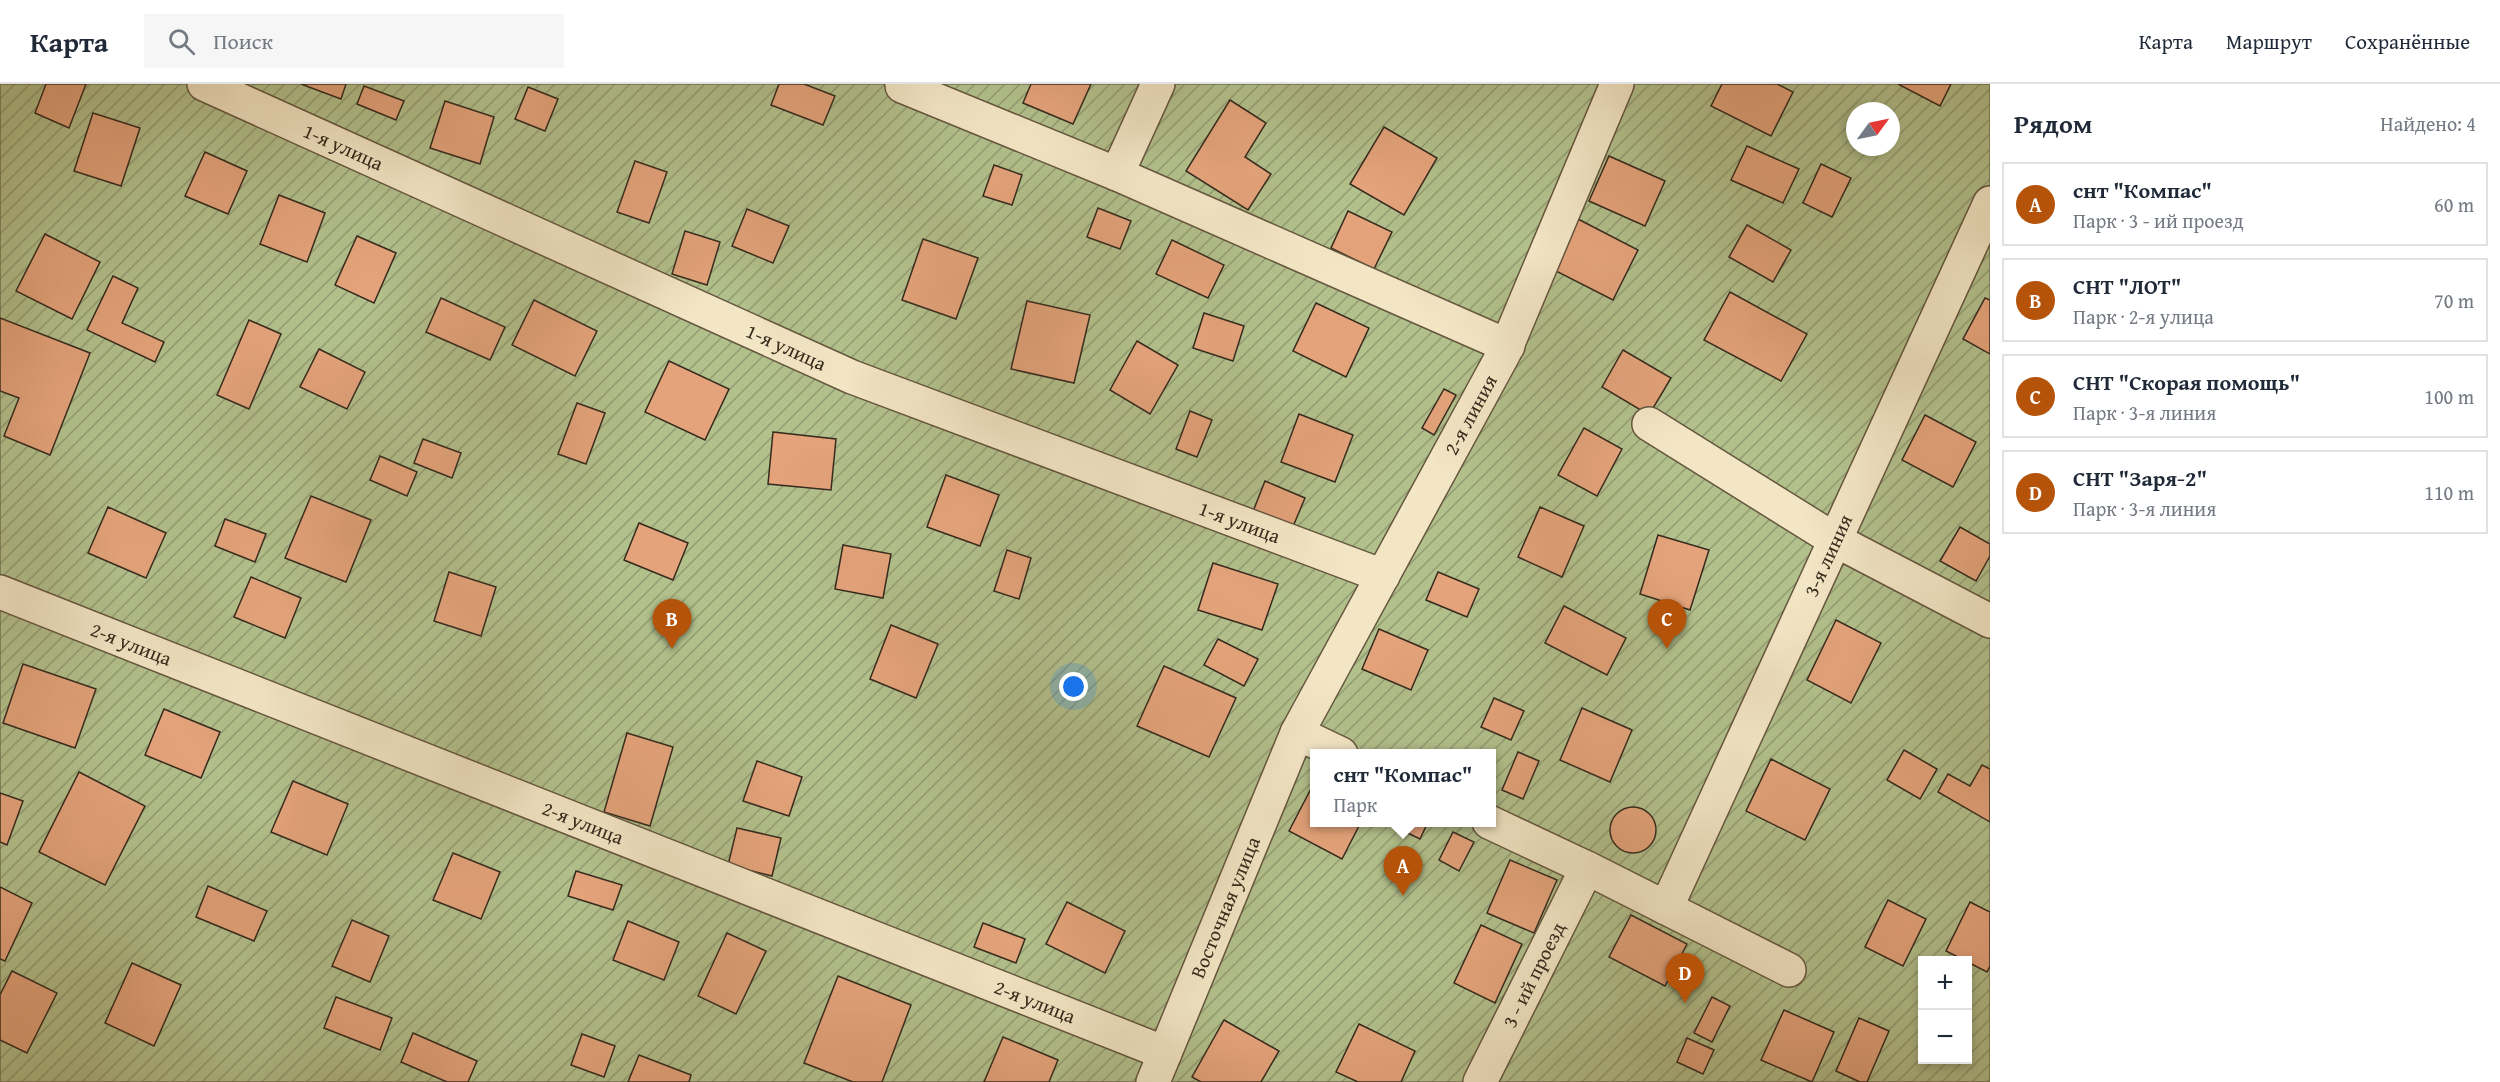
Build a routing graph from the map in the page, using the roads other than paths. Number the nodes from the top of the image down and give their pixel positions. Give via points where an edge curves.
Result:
1 (204, 84) edge
2 (1158, 84) edge
3 (1617, 84) edge
4 (902, 85) edge
5 (1117, 174) junction
6 (1990, 203) edge
7 (1508, 346) junction
8 (1649, 424) dead end
9 (1835, 540) junction
10 (1383, 576) junction
11 (0, 592) edge
12 (1990, 621) edge
13 (1297, 733) junction
14 (1332, 749) edge
15 (1496, 825) edge
16 (1587, 868) junction
17 (1666, 908) junction
18 (1789, 970) dead end
19 (1159, 1067) edge
20 (1480, 1082) edge

1 - 10 street, 1-я улица via 852,377
2 - 5 street
3 - 7 street, 2-я линия
4 - 5 street
5 - 7 street
6 - 9 street, 3-я линия
7 - 10 street, 2-я линия
8 - 9 street
9 - 12 street
9 - 17 street, 3-я линия
10 - 13 street, 2-я линия
11 - 19 street, 2-я улица
13 - 14 street
13 - 19 street, Восточная улица
15 - 16 street
16 - 17 street
16 - 20 street, 3 - ий проезд
17 - 18 street

